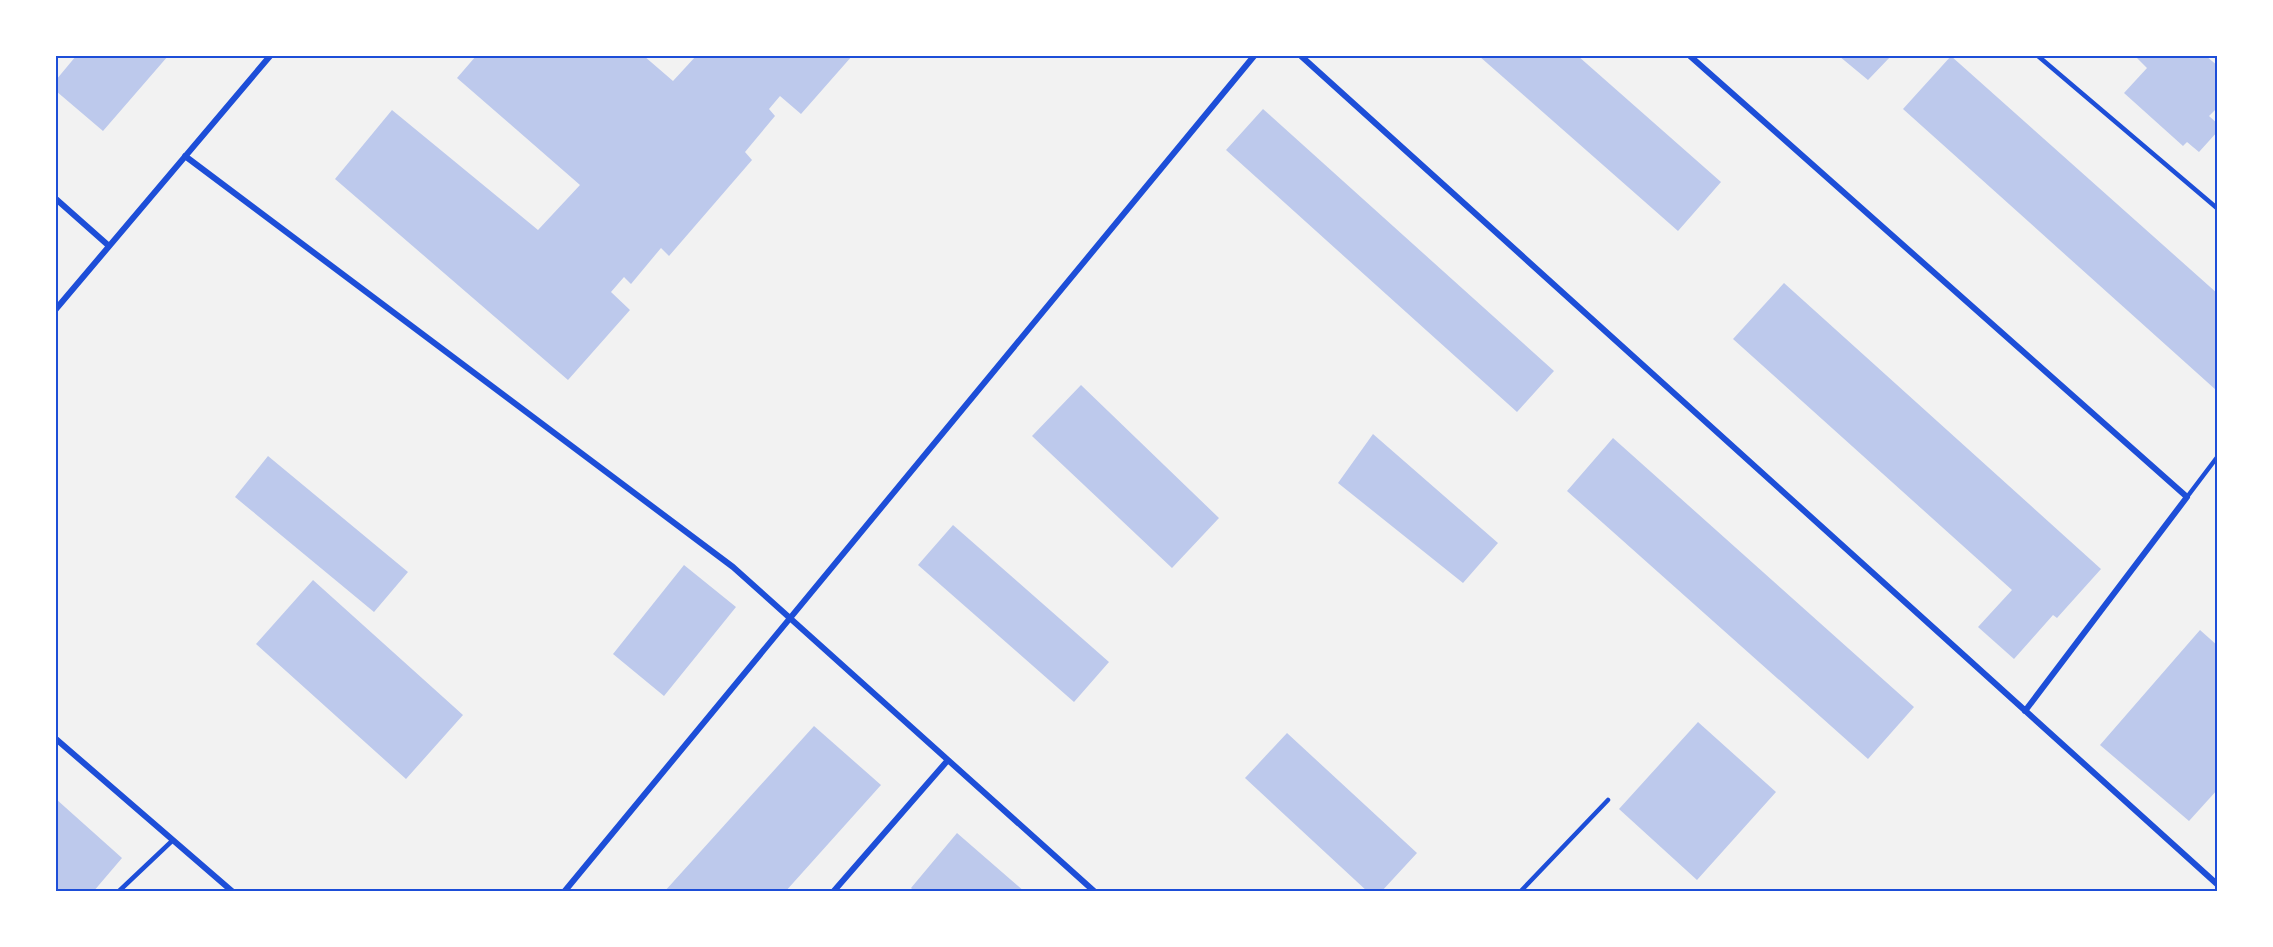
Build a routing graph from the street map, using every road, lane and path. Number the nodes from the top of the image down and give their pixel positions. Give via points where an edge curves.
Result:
1 (270, 56) edge
2 (1254, 56) edge
3 (1301, 56) edge
4 (1690, 56) edge
5 (2038, 56) edge
6 (185, 156) junction
7 (56, 199) edge
8 (2217, 209) edge
9 (109, 246) junction
10 (56, 309) edge
11 (2217, 456) edge
12 (2187, 497) junction
13 (789, 618) junction
14 (2025, 711) junction
15 (56, 739) edge
16 (948, 760) junction
17 (1608, 800) dead end
18 (173, 840) junction
19 (2217, 885) edge
20 (118, 891) edge
21 (233, 891) edge
22 (564, 891) edge
23 (835, 891) edge
24 (1095, 891) edge
25 (1520, 891) edge

1 - 6 street
2 - 13 street
3 - 14 street
4 - 12 street
5 - 8 lane
6 - 9 street
6 - 13 street via 733,567
7 - 9 street
9 - 10 street
11 - 12 lane
12 - 14 street
13 - 16 street
13 - 22 street
14 - 19 street
15 - 18 street
16 - 23 street
16 - 24 street
17 - 25 lane
18 - 20 lane
18 - 21 street

